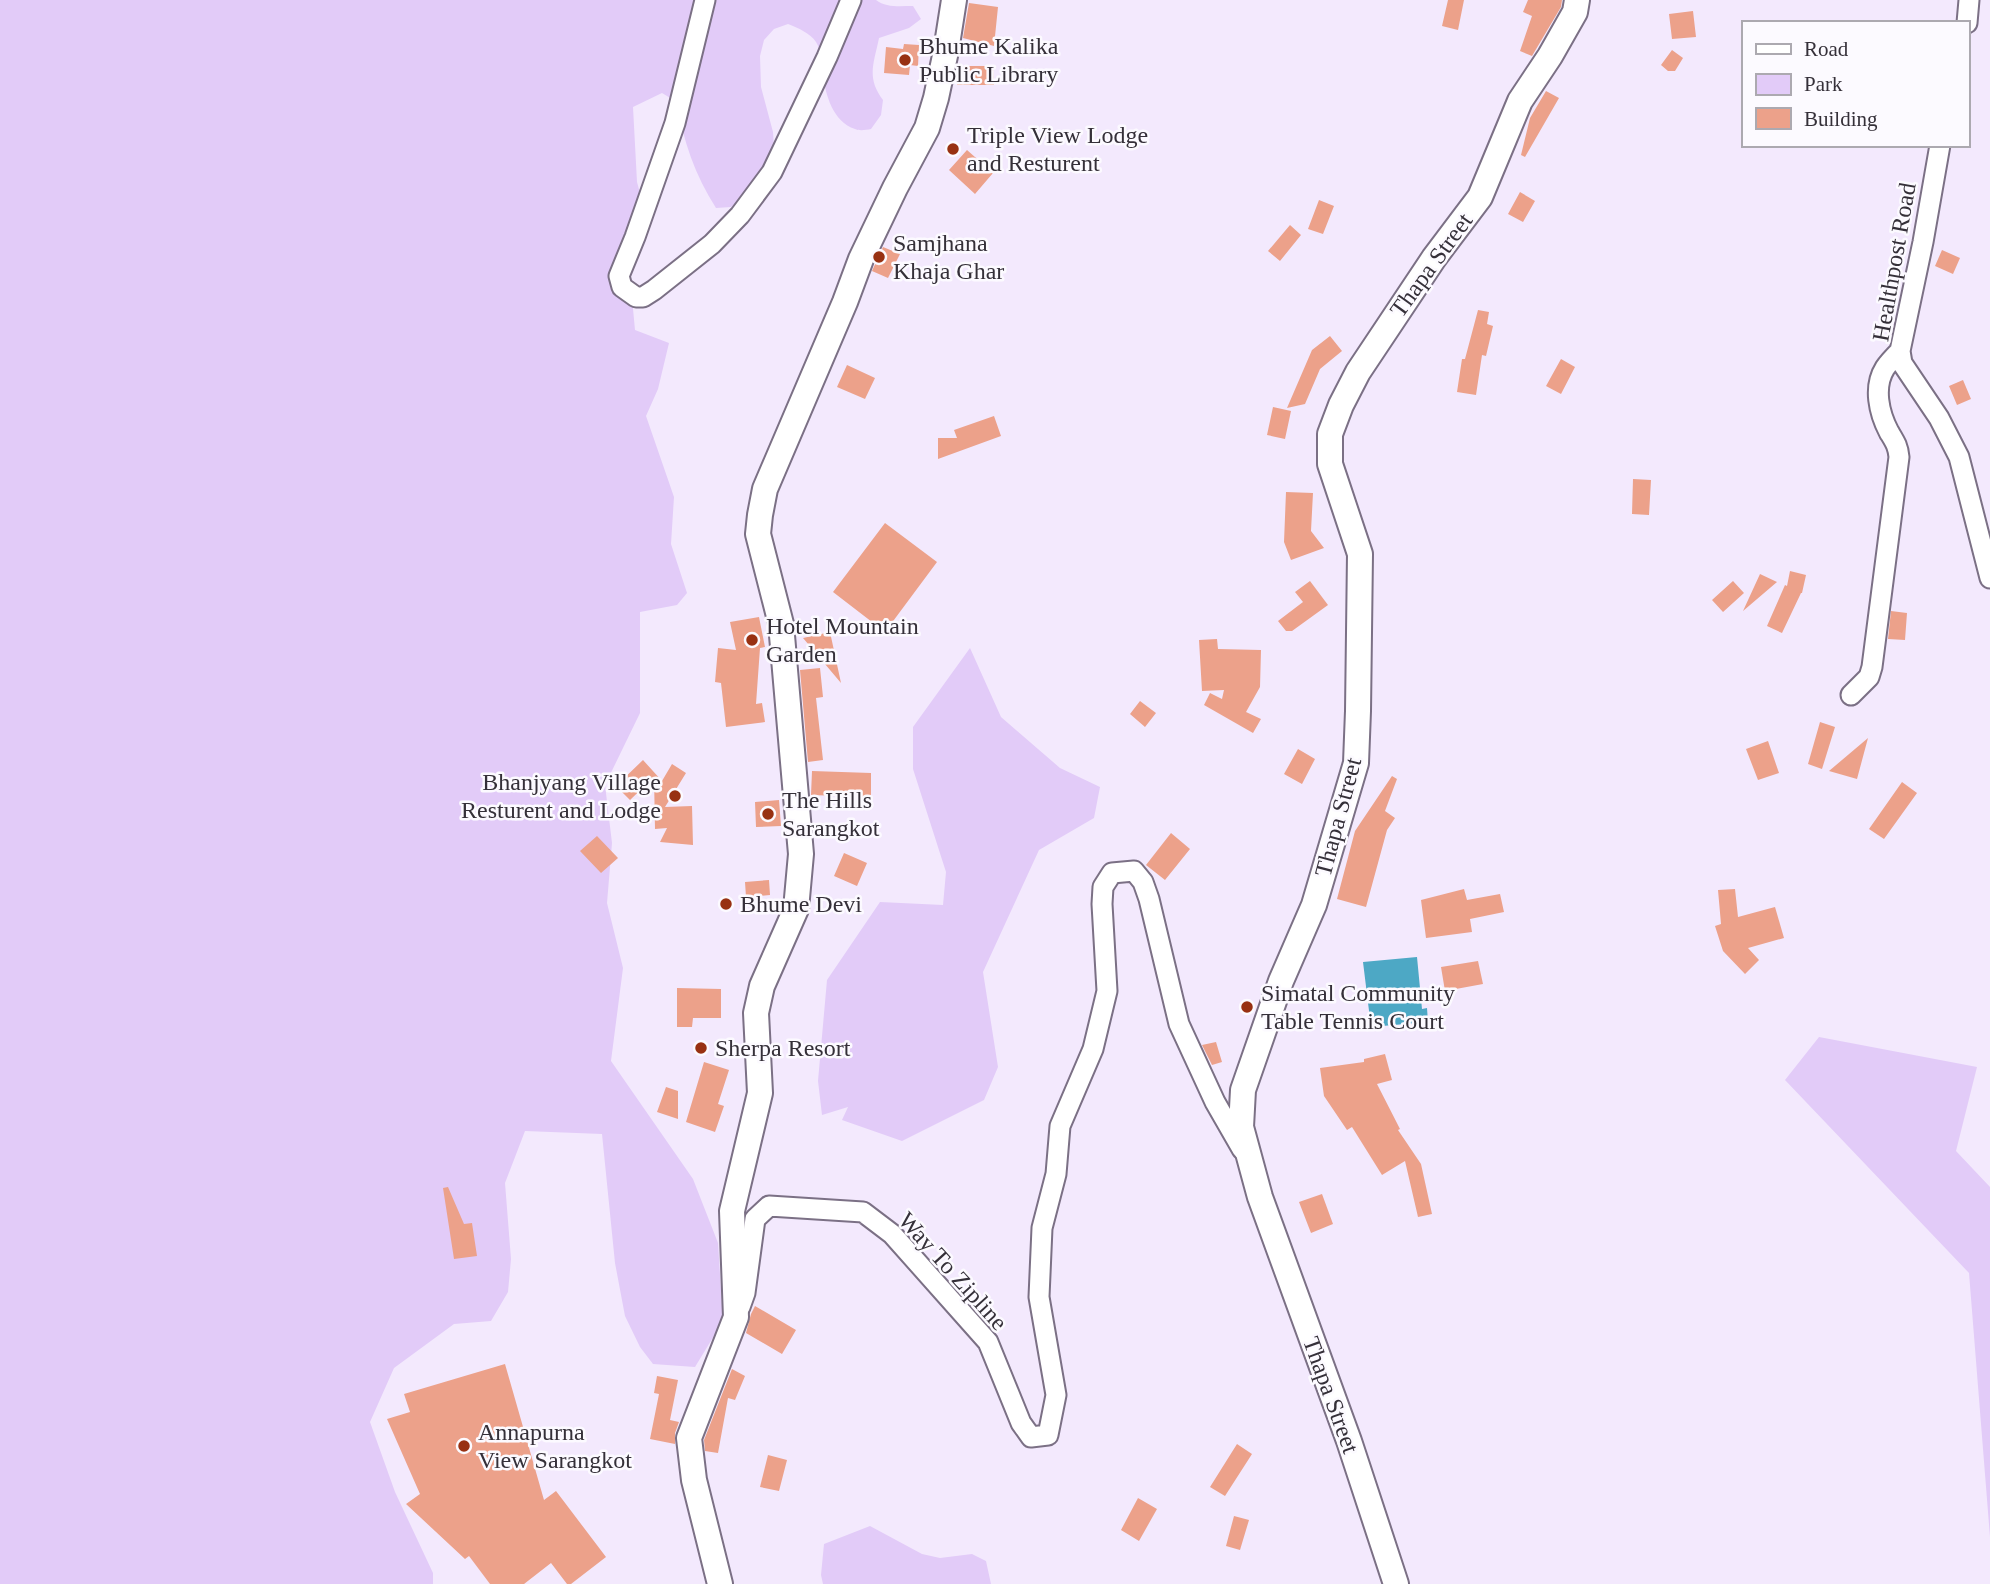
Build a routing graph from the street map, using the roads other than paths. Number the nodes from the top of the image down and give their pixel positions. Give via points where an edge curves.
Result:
1 (705, 0) edge
2 (851, 0) edge
3 (954, 0) edge
4 (1577, 0) edge
5 (1969, 0) edge
6 (1967, 21) edge
7 (1940, 147) edge
8 (1900, 351) junction
9 (1990, 578) edge
10 (1852, 695) dead end
11 (1251, 1166) junction
12 (736, 1318) junction
13 (720, 1584) edge
14 (1396, 1584) edge

1 - 2 street via 675,122 619,276 622,287 636,297 654,290 712,244 772,173
3 - 12 street via 927,128 861,259 765,489 760,515 758,534 781,624 801,854 796,909 762,986 756,1013 760,1093 732,1211
4 - 11 street, Thapa Street via 1575,12 1520,101 1480,198 1358,372 1330,434 1331,464 1360,554 1356,763 1314,905 1281,981 1243,1090 1241,1127
5 - 6 street
7 - 8 street, Healthpost Road
8 - 9 street, Healthpost Road via 1902,363 1959,457
8 - 10 street via 1880,379 1878,402 1899,457 1872,667
11 - 12 street, Way To Zipline via 1215,1102 1180,1024 1143,883 1133,871 1112,873 1103,887 1102,904 1107,991 1093,1049 1060,1126 1056,1174 1042,1228 1039,1297 1056,1395 1048,1435 1031,1437 988,1342 892,1234 863,1212 769,1206 755,1219 746,1293
11 - 14 street, Thapa Street
12 - 13 street via 689,1438 694,1480

